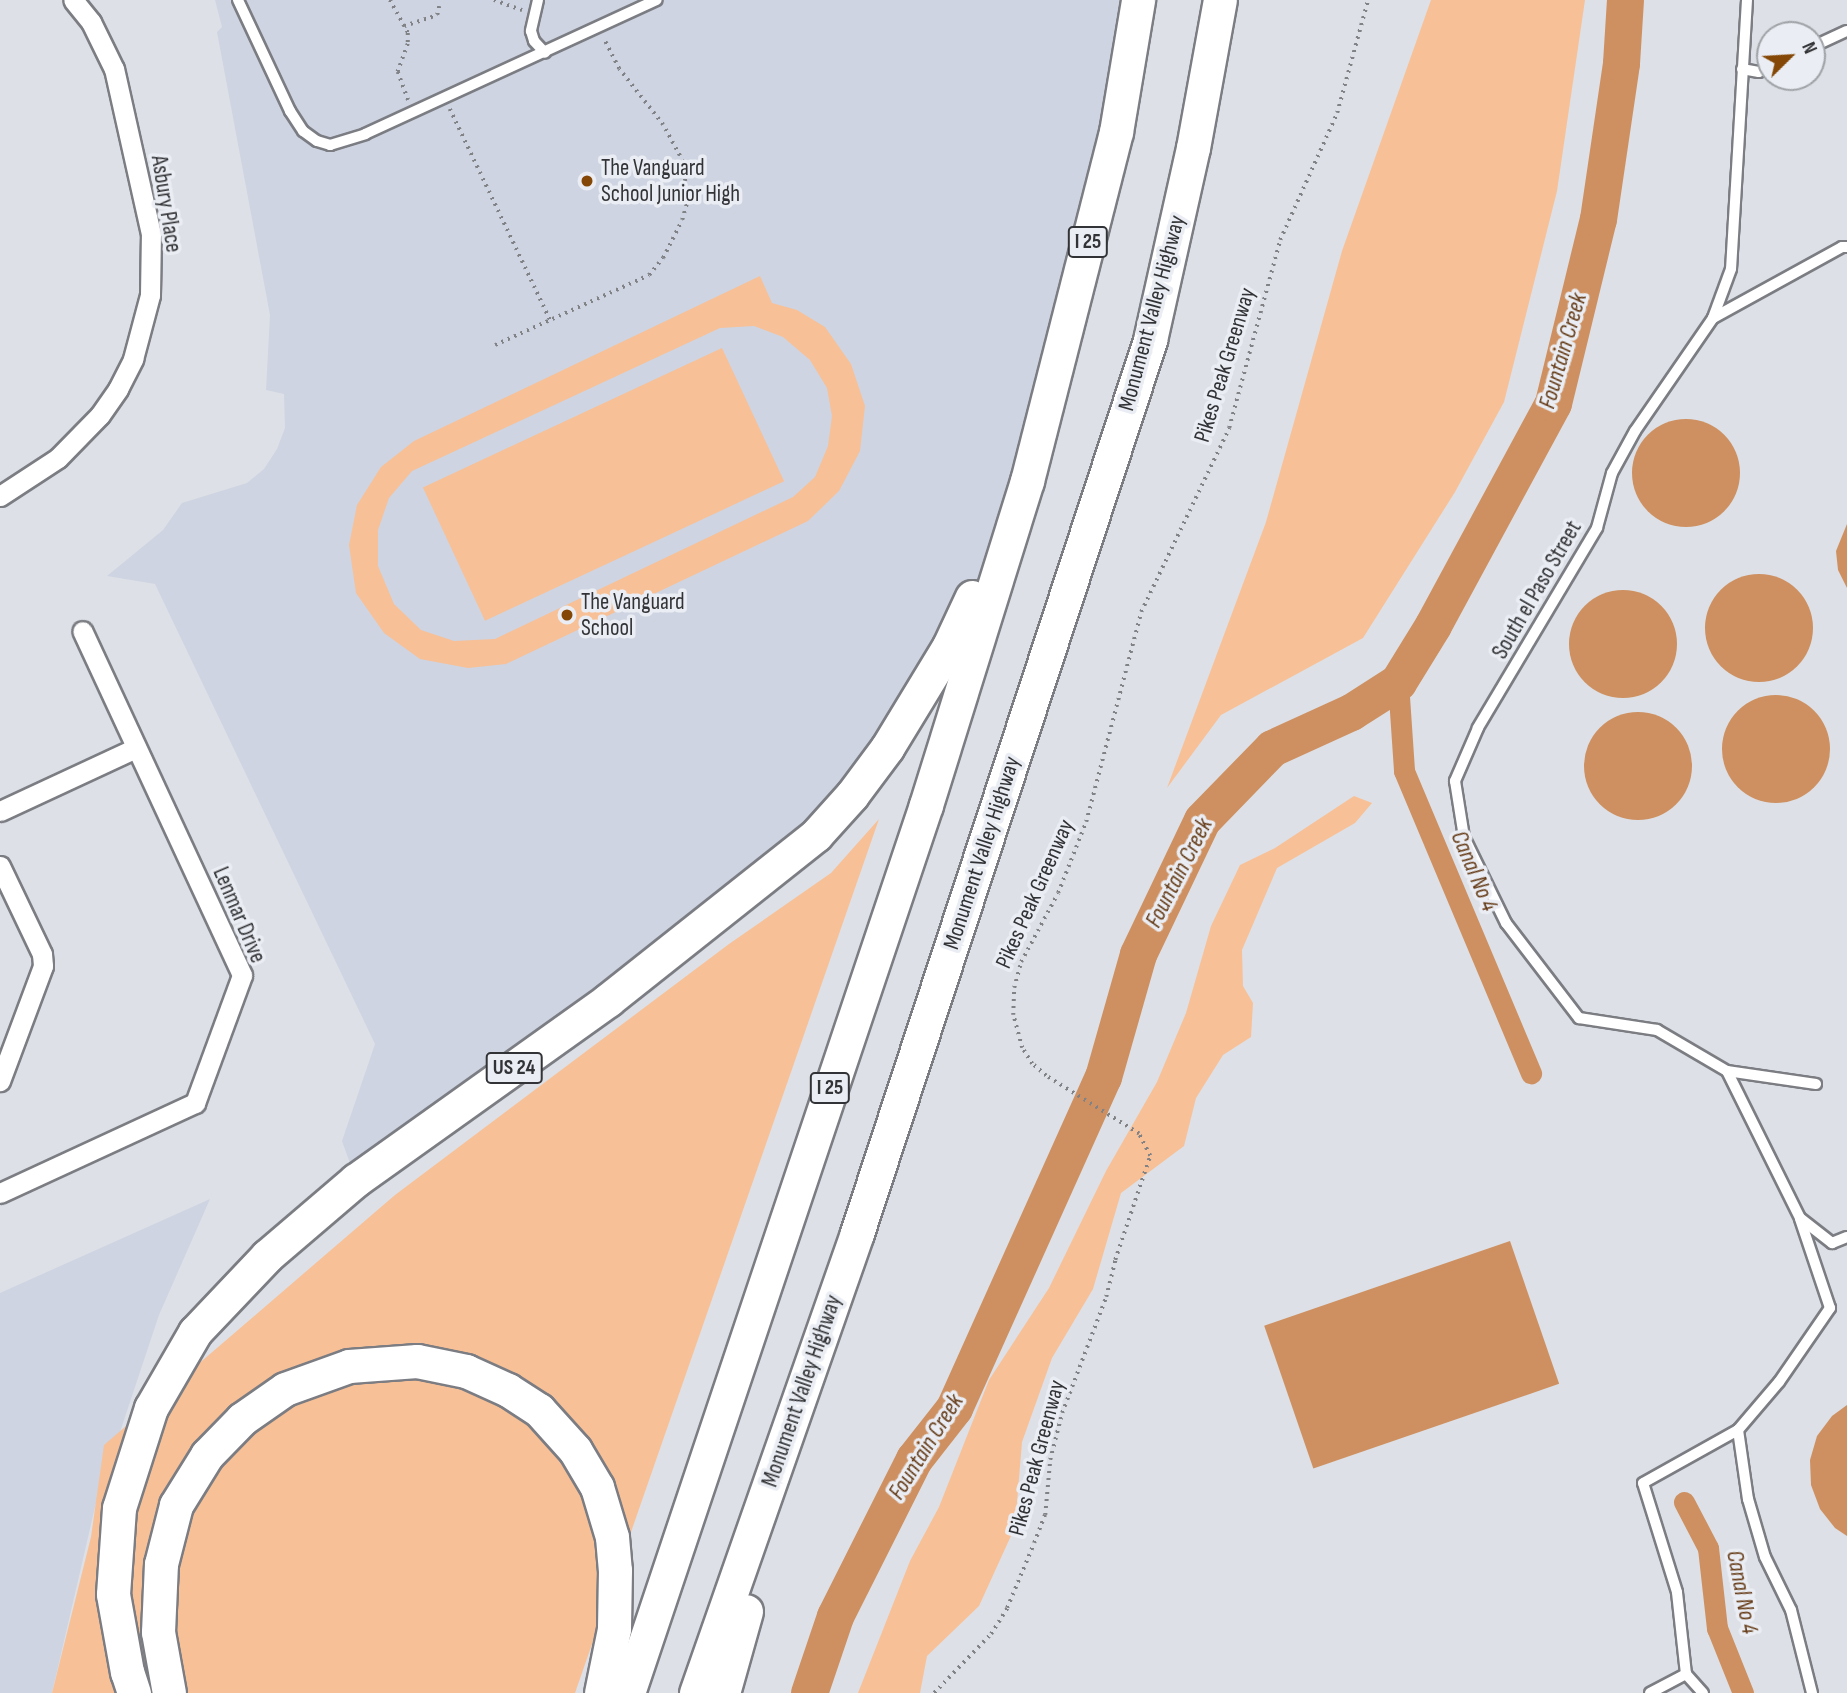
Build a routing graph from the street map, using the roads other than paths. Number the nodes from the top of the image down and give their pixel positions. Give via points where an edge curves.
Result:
1 (72, 0) edge
2 (238, 0) edge
3 (538, 0) edge
4 (657, 0) edge
5 (1138, 0) edge
6 (1220, 0) edge
7 (1747, 0) edge
8 (1847, 31) edge
9 (1826, 41) edge
10 (545, 53) junction
11 (1742, 69) junction
12 (1756, 71) edge
13 (1847, 247) edge
14 (1713, 318) junction
15 (1027, 481) junction
16 (0, 496) edge
17 (82, 631) dead end
18 (136, 748) junction
19 (0, 811) edge
20 (0, 866) edge
21 (1727, 1071) junction
22 (0, 1081) edge
23 (1816, 1084) dead end
24 (0, 1193) edge
25 (1800, 1219) junction
26 (1847, 1237) edge
27 (833, 1305) junction
28 (1738, 1430) junction
29 (1686, 1674) junction
30 (134, 1693) edge
31 (169, 1693) edge
32 (601, 1693) edge
33 (628, 1693) edge
34 (696, 1693) edge
35 (723, 1693) edge
36 (1650, 1693) edge
37 (1703, 1693) edge
38 (1812, 1693) edge

1 - 16 street, Asbury Place via 91,22 114,69 151,234 150,295 132,359 100,415 58,458
2 - 10 lane via 290,111 303,131 330,145
3 - 10 lane via 532,15 534,41
4 - 10 lane
5 - 15 highway, I 25 via 1116,132
6 - 27 highway, Monument Valley Highway via 1150,340
7 - 11 lane, South el Paso Street
8 - 9 lane
11 - 12 lane
11 - 14 lane, South el Paso Street via 1731,269
13 - 14 lane
14 - 21 lane, South el Paso Street via 1612,472 1597,528 1478,728 1455,781 1464,837 1506,923 1579,1018 1657,1030
15 - 30 highway, US 24 via 949,646 887,748 816,835 608,1000 356,1180 267,1256 195,1332 151,1408 119,1508 113,1594
15 - 33 highway, I 25 via 926,805
17 - 18 street, Lenmar Drive
18 - 19 street
18 - 24 street, Lenmar Drive via 242,975 195,1103
20 - 22 street via 42,954 43,967
21 - 23 lane
21 - 25 lane
25 - 26 lane via 1832,1243
25 - 28 lane via 1830,1308 1779,1382
27 - 34 highway, Monument Valley Highway
27 - 35 highway
28 - 29 lane via 1643,1483 1677,1592
28 - 38 lane via 1748,1499 1765,1556 1791,1610
29 - 36 lane
29 - 37 lane
31 - 32 highway via 158,1632 162,1564 177,1505 192,1476 242,1419 285,1389 349,1366 394,1361 442,1365 508,1390 538,1410 575,1450 597,1487 612,1537 614,1629

